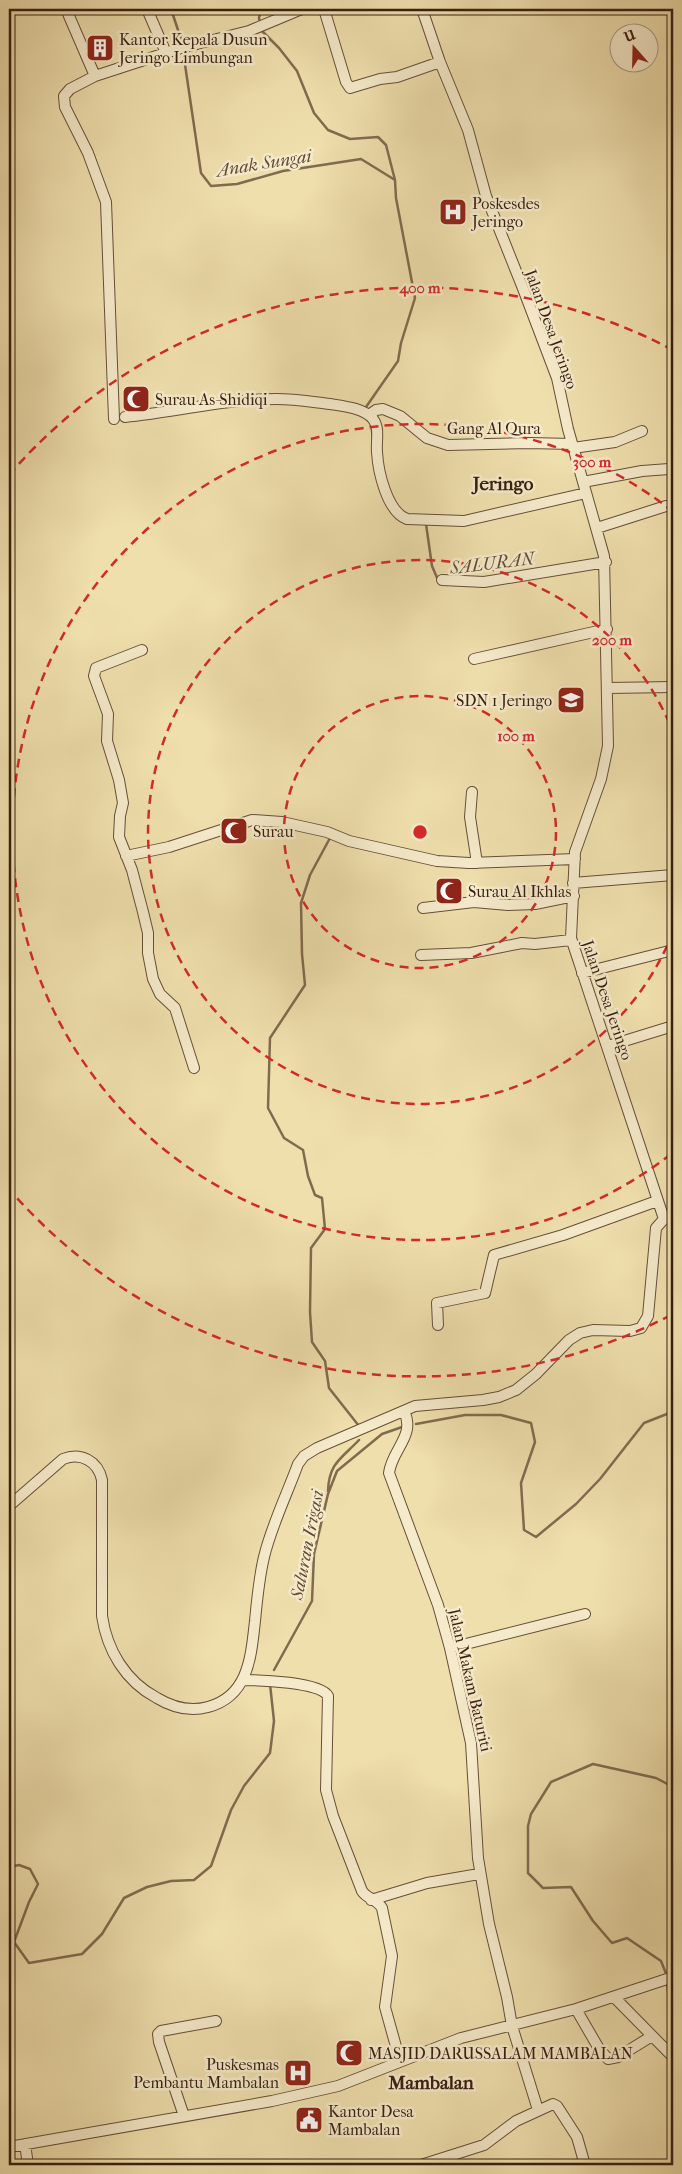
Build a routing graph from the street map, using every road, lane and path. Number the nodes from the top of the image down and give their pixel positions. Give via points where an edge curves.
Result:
1 (66, 9) edge
2 (147, 9) edge
3 (302, 9) edge
4 (324, 9) edge
5 (422, 9) edge
6 (166, 53) junction
7 (440, 62) junction
8 (95, 76) junction
9 (368, 415) junction
10 (125, 417) dead end
11 (114, 419) dead end
12 (642, 431) dead end
13 (573, 446) junction
14 (670, 469) dead end
15 (583, 482) junction
16 (586, 494) junction
17 (673, 506) edge
18 (596, 528) junction
19 (606, 562) junction
20 (442, 580) dead end
21 (607, 629) junction
22 (142, 650) dead end
23 (474, 658) dead end
24 (673, 687) edge
25 (608, 688) junction
26 (472, 792) dead end
27 (126, 856) junction
28 (575, 858) junction
29 (476, 863) junction
30 (673, 875) edge
31 (573, 883) junction
32 (574, 896) junction
33 (423, 908) dead end
34 (571, 940) junction
35 (673, 950) edge
36 (421, 955) dead end
37 (582, 972) junction
38 (673, 1026) edge
39 (608, 1046) junction
40 (194, 1068) dead end
41 (657, 1201) junction
42 (668, 1218) edge
43 (438, 1324) dead end
44 (404, 1411) junction
45 (9, 1506) edge
46 (585, 1614) dead end
47 (450, 1648) junction
48 (243, 1680) junction
49 (480, 1874) junction
50 (372, 1900) junction
51 (673, 1977) edge
52 (614, 1997) junction
53 (576, 2009) junction
54 (216, 2021) dead end
55 (512, 2026) junction
56 (652, 2036) junction
57 (673, 2057) edge
58 (400, 2061) junction
59 (538, 2110) junction
60 (184, 2116) junction
61 (25, 2144) junction
62 (9, 2147) edge
63 (28, 2165) edge
64 (421, 2165) edge
65 (585, 2165) edge

1 - 8 street
2 - 6 street
3 - 6 street via 249,31
4 - 7 street via 350,88
5 - 7 street, Jalan Desa Jeringo
6 - 8 street
7 - 13 street, Jalan Desa Jeringo via 470,137 486,196 557,378
8 - 11 street via 70,89 64,96 65,107 88,153 106,202
9 - 10 street via 339,406 278,399
9 - 13 street, Gang Al Qura via 383,409 400,416 428,438 448,446 528,442
9 - 16 street via 377,428 378,462 383,483 394,509 404,519 464,520
12 - 13 street via 615,442
13 - 15 street, Jalan Desa Jeringo
14 - 15 street
15 - 16 street, Jalan Desa Jeringo
16 - 18 street, Jalan Desa Jeringo
17 - 18 street
18 - 19 street, Jalan Desa Jeringo
19 - 20 street via 484,582
19 - 21 street, Jalan Desa Jeringo
21 - 23 street
21 - 25 street, Jalan Desa Jeringo
22 - 27 street via 96,668 94,676 108,714 107,741 123,803 119,837
24 - 25 street
25 - 28 street, Jalan Desa Jeringo via 606,757
26 - 29 street via 470,817
27 - 29 street via 169,847 252,820 282,822 327,832 349,841 420,859
27 - 40 street via 148,933 153,979 160,994 175,1008
28 - 29 street
28 - 31 street, Jalan Desa Jeringo
30 - 31 street
31 - 32 street, Jalan Desa Jeringo
32 - 33 street via 535,904 474,902
32 - 34 street, Jalan Desa Jeringo
34 - 36 street via 522,943 471,953
34 - 37 street, Jalan Desa Jeringo
35 - 37 street
37 - 39 street, Jalan Desa Jeringo
38 - 39 street
39 - 41 street, Jalan Desa Jeringo
41 - 42 street, Jalan Desa Jeringo
41 - 43 street via 563,1235 494,1255 485,1293 437,1303
42 - 44 street via 655,1231 648,1316 641,1328 580,1333 525,1385 499,1397 424,1405
44 - 47 street, Jalan Makam Baturiti via 409,1428 389,1473 438,1605
44 - 48 street via 312,1450 301,1460 265,1553 250,1662
45 - 48 street via 59,1461 76,1456 90,1460 102,1480 102,1616 119,1663 148,1692 182,1708 205,1708 219,1703
46 - 47 street
47 - 49 street, Jalan Makam Baturiti via 474,1762
48 - 50 street via 285,1683 327,1693 325,1781 328,1799 362,1891
49 - 50 street via 426,1883
49 - 55 street, Jalan Makam Baturiti
50 - 58 street via 382,1908 392,1956 385,2007
51 - 52 street
52 - 53 street
52 - 56 street
53 - 55 street
53 - 56 street via 608,2060 619,2057
54 - 60 street via 158,2034
55 - 58 street via 461,2038
55 - 59 street, Jalan Makam Baturiti
56 - 57 street
58 - 60 street via 338,2086
59 - 64 street via 509,2125 484,2145
59 - 65 street via 551,2104 557,2106 577,2138
60 - 61 street
61 - 62 street
61 - 63 street

